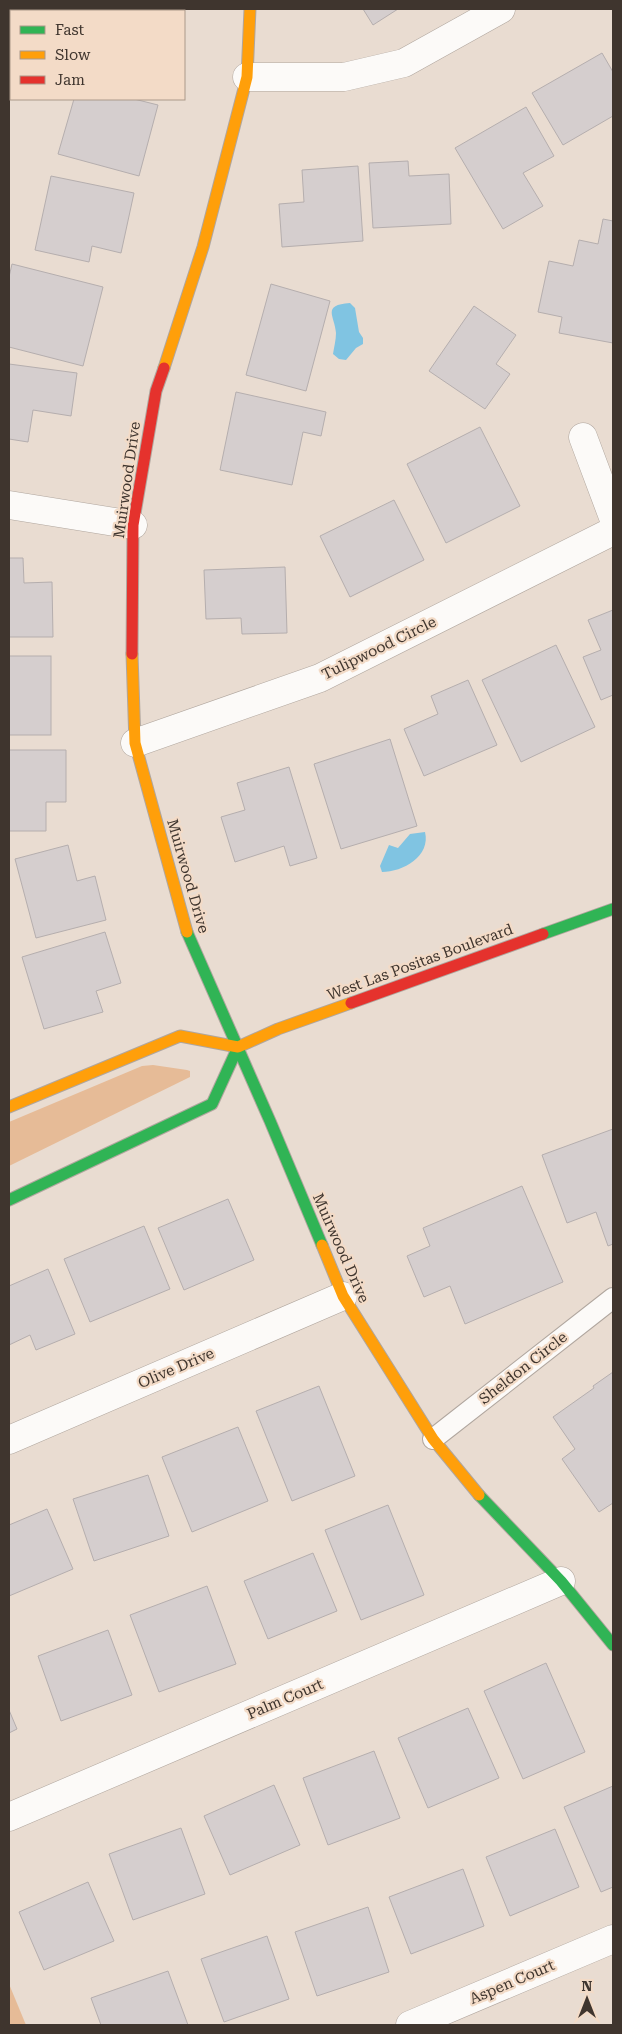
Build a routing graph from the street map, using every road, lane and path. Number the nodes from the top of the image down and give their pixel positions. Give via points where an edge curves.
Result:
1 (250, 9) edge
2 (501, 9) edge
3 (247, 77) junction
4 (583, 437) dead end
5 (9, 505) edge
6 (613, 517) edge
7 (133, 525) junction
8 (613, 530) edge
9 (135, 743) junction
10 (613, 909) edge
11 (238, 1047) junction
12 (9, 1107) edge
13 (9, 1200) edge
14 (343, 1296) junction
15 (613, 1298) edge
16 (433, 1439) junction
17 (9, 1440) edge
18 (561, 1581) junction
19 (613, 1646) edge
20 (9, 1817) edge
21 (613, 1938) edge
22 (410, 2025) edge

1 - 3 street, Muirwood Drive
2 - 3 street via 404,63 344,77
3 - 7 street, Muirwood Drive via 203,247 156,391
4 - 6 street
5 - 7 street
7 - 9 street, Muirwood Drive via 131,641
8 - 9 street, Tulipwood Circle via 320,678
9 - 11 street, Muirwood Drive via 184,925
10 - 11 street, West Las Positas Boulevard via 278,1029
11 - 12 street via 180,1036
11 - 13 street via 212,1104
11 - 14 street, Muirwood Drive
14 - 16 street, Muirwood Drive
14 - 17 street, Olive Drive
15 - 16 lane, Sheldon Circle
16 - 18 street, Muirwood Drive via 490,1508
18 - 19 street, Muirwood Drive
18 - 20 street, Palm Court
21 - 22 street, Aspen Court

